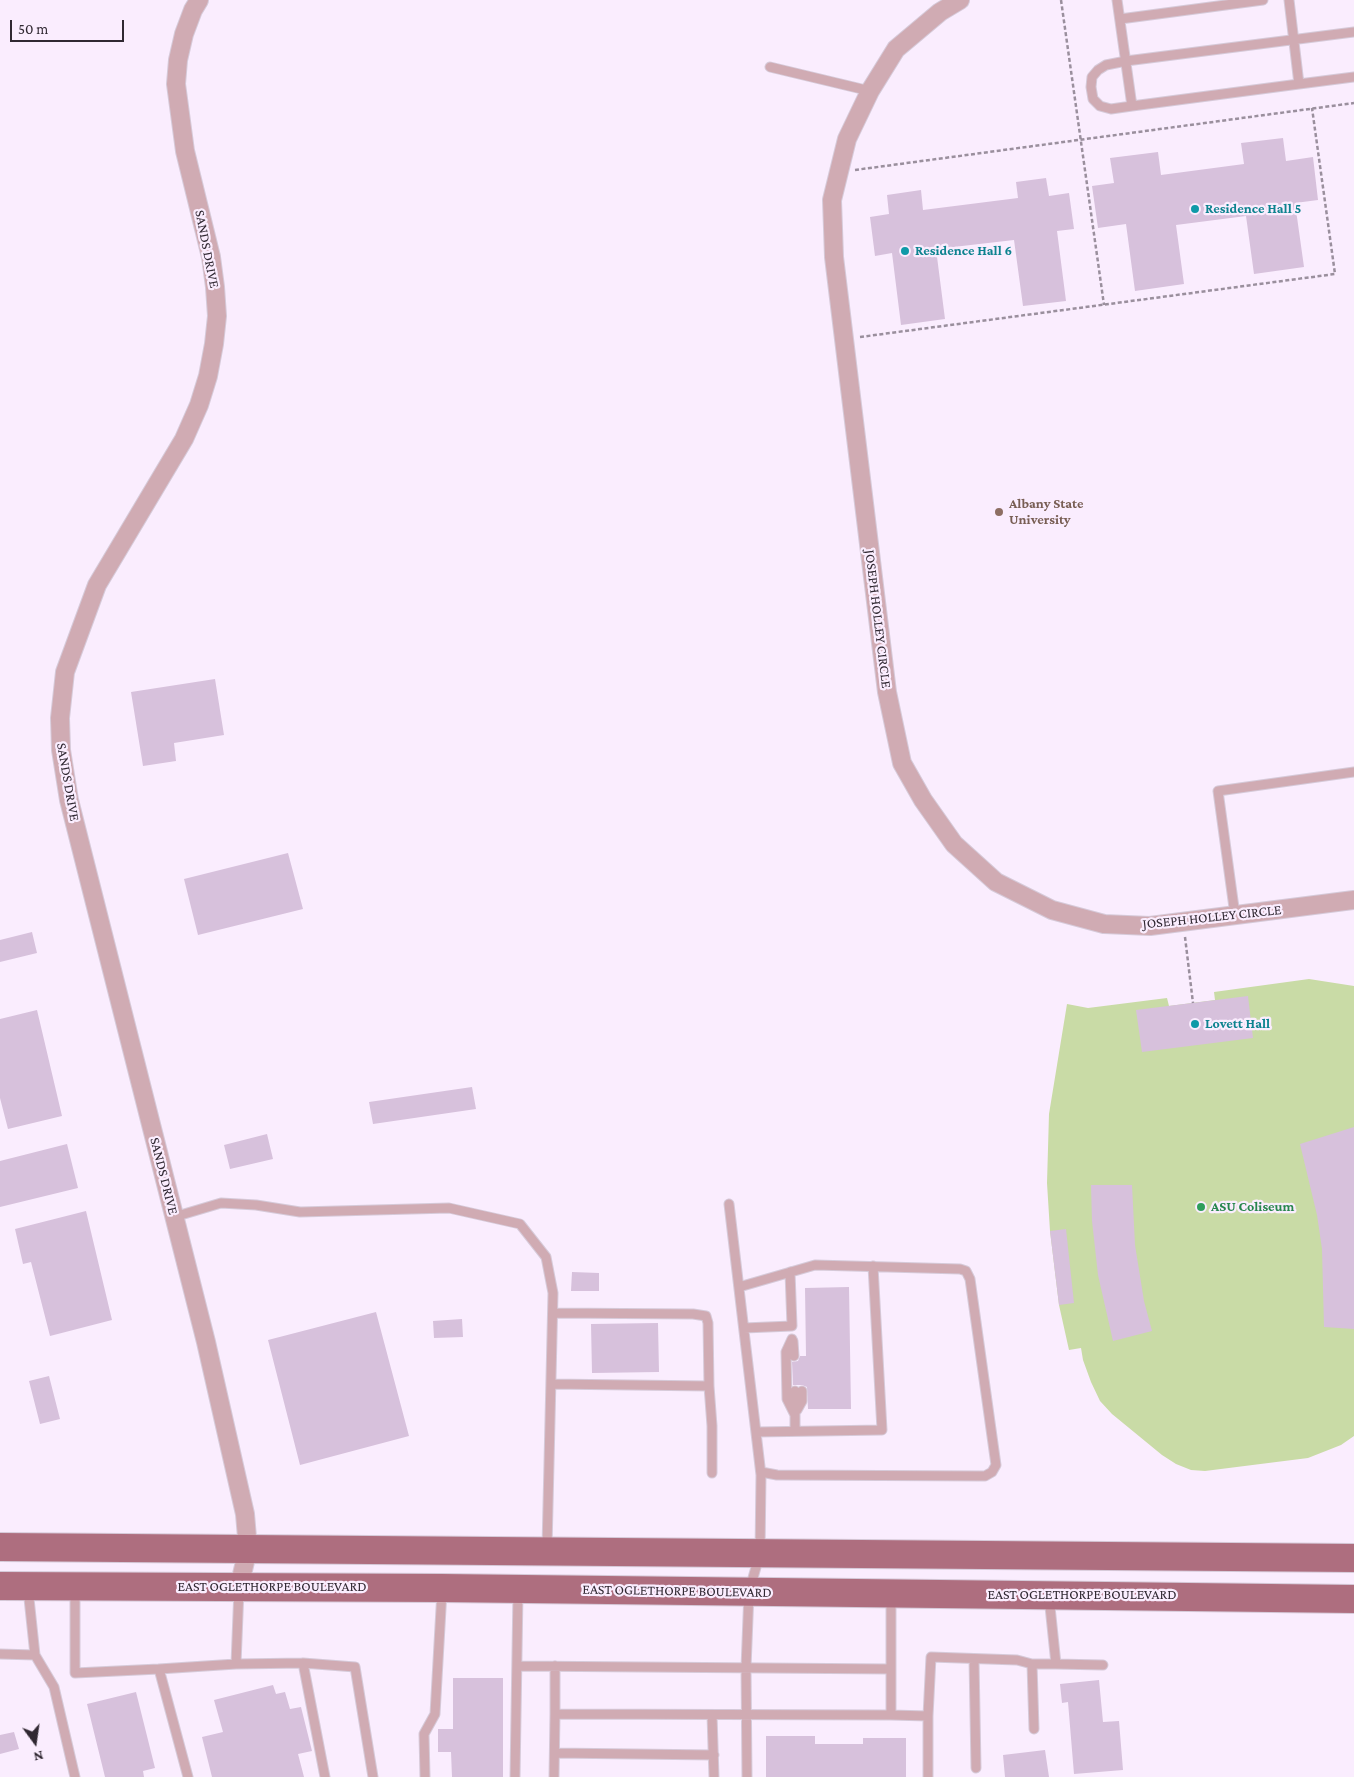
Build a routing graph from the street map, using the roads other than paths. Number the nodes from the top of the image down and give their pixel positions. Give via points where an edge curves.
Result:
1 (199, 0) edge
2 (960, 0) edge
3 (1117, 0) edge
4 (1263, 0) edge
5 (1289, 0) edge
6 (1120, 19) junction
7 (1354, 32) edge
8 (1294, 40) junction
9 (1126, 61) junction
10 (770, 67) dead end
11 (1354, 77) edge
12 (1299, 84) junction
13 (870, 91) junction
14 (1132, 106) junction
15 (1354, 772) edge
16 (1354, 900) edge
17 (1235, 915) junction
18 (729, 1204) dead end
19 (174, 1217) junction
20 (873, 1266) junction
21 (790, 1272) junction
22 (739, 1288) junction
23 (553, 1313) junction
24 (792, 1326) junction
25 (744, 1328) junction
26 (792, 1339) junction
27 (797, 1356) dead end
28 (551, 1384) junction
29 (709, 1386) junction
30 (798, 1391) dead end
31 (795, 1415) junction
32 (795, 1431) junction
33 (756, 1432) junction
34 (761, 1472) junction
35 (712, 1473) dead end
36 (0, 1547) edge
37 (248, 1549) junction
38 (547, 1550) junction
39 (760, 1553) junction
40 (1354, 1558) edge
41 (0, 1586) edge
42 (28, 1586) junction
43 (74, 1586) junction
44 (240, 1586) junction
45 (442, 1588) junction
46 (518, 1589) junction
47 (749, 1592) junction
48 (891, 1594) junction
49 (1049, 1594) junction
50 (1354, 1599) edge
51 (0, 1654) edge
52 (35, 1655) junction
53 (974, 1658) junction
54 (303, 1663) junction
55 (236, 1664) junction
56 (1032, 1664) junction
57 (1056, 1664) junction
58 (1103, 1665) dead end
59 (517, 1666) junction
60 (556, 1666) junction
61 (746, 1668) junction
62 (159, 1669) junction
63 (891, 1669) junction
64 (555, 1714) junction
65 (712, 1715) junction
66 (745, 1715) junction
67 (891, 1715) junction
68 (928, 1716) junction
69 (1034, 1729) dead end
70 (555, 1753) junction
71 (714, 1755) junction
72 (976, 1768) dead end
73 (75, 1777) edge
74 (188, 1777) edge
75 (325, 1777) edge
76 (372, 1777) edge
77 (425, 1777) edge
78 (515, 1777) edge
79 (554, 1777) edge
80 (714, 1777) edge
81 (747, 1777) edge
82 (928, 1777) edge

1 - 19 street, SANDS DRIVE via 184,34 176,84 184,150 215,287 217,316 210,368 184,439 97,585 65,672 60,718 69,800
2 - 13 street, JOSEPH HOLLEY CIRCLE via 940,12 896,49
3 - 6 lane
4 - 6 lane
5 - 8 lane
6 - 9 lane
7 - 8 lane
8 - 9 lane
8 - 12 lane
9 - 14 lane
9 - 14 lane via 1098,70 1092,77 1091,87 1093,99 1100,106 1111,109
10 - 13 lane
11 - 12 lane
12 - 14 lane
13 - 17 street, JOSEPH HOLLEY CIRCLE via 847,139 832,200 834,257 887,692 902,763 954,844 996,882 1052,910 1104,924 1150,926
15 - 17 lane via 1218,791
16 - 17 street, JOSEPH HOLLEY CIRCLE
18 - 22 lane
19 - 23 lane via 221,1204 256,1205 300,1212 449,1208 520,1224 546,1257
19 - 37 street, SANDS DRIVE via 206,1342 242,1505
20 - 21 lane via 815,1264
20 - 32 lane via 882,1430
20 - 34 lane via 960,1268 966,1271 970,1279 996,1465 985,1476 777,1475
21 - 22 lane
21 - 24 lane
22 - 25 lane
23 - 28 lane
23 - 29 lane via 706,1316
24 - 25 lane
24 - 26 lane
25 - 33 lane
26 - 27 lane
26 - 31 lane via 786,1352 787,1399
28 - 29 lane
28 - 38 lane
29 - 35 lane
30 - 31 lane via 802,1400
31 - 32 lane
32 - 33 lane
33 - 34 lane
34 - 39 lane
36 - 37 main road
37 - 38 main road
37 - 44 street, SANDS DRIVE
38 - 39 main road
39 - 40 main road
39 - 47 lane
41 - 42 main road, EAST OGLETHORPE BOULEVARD
42 - 43 main road, EAST OGLETHORPE BOULEVARD
42 - 52 lane
43 - 44 main road, EAST OGLETHORPE BOULEVARD
43 - 62 lane via 75,1673
44 - 45 main road, EAST OGLETHORPE BOULEVARD
44 - 55 lane
45 - 46 main road, EAST OGLETHORPE BOULEVARD
45 - 77 lane via 435,1714 424,1734
46 - 47 main road, EAST OGLETHORPE BOULEVARD
46 - 59 lane
47 - 48 main road, EAST OGLETHORPE BOULEVARD
47 - 61 lane
48 - 49 main road, EAST OGLETHORPE BOULEVARD
48 - 63 lane
49 - 50 main road, EAST OGLETHORPE BOULEVARD
49 - 57 lane
51 - 52 lane
52 - 73 lane via 54,1687
53 - 56 lane
53 - 68 lane via 931,1657
53 - 72 lane
54 - 55 lane
54 - 75 lane
54 - 76 lane via 355,1666
55 - 62 lane
56 - 57 lane
56 - 69 lane
57 - 58 lane
59 - 60 lane
59 - 78 lane
60 - 61 lane
60 - 64 lane
61 - 63 lane
61 - 66 lane
62 - 74 lane
63 - 67 lane
64 - 65 lane
64 - 70 lane
65 - 66 lane
65 - 71 lane
66 - 67 lane
66 - 81 lane
67 - 68 lane
68 - 82 lane
70 - 71 lane
70 - 79 lane
71 - 80 lane

